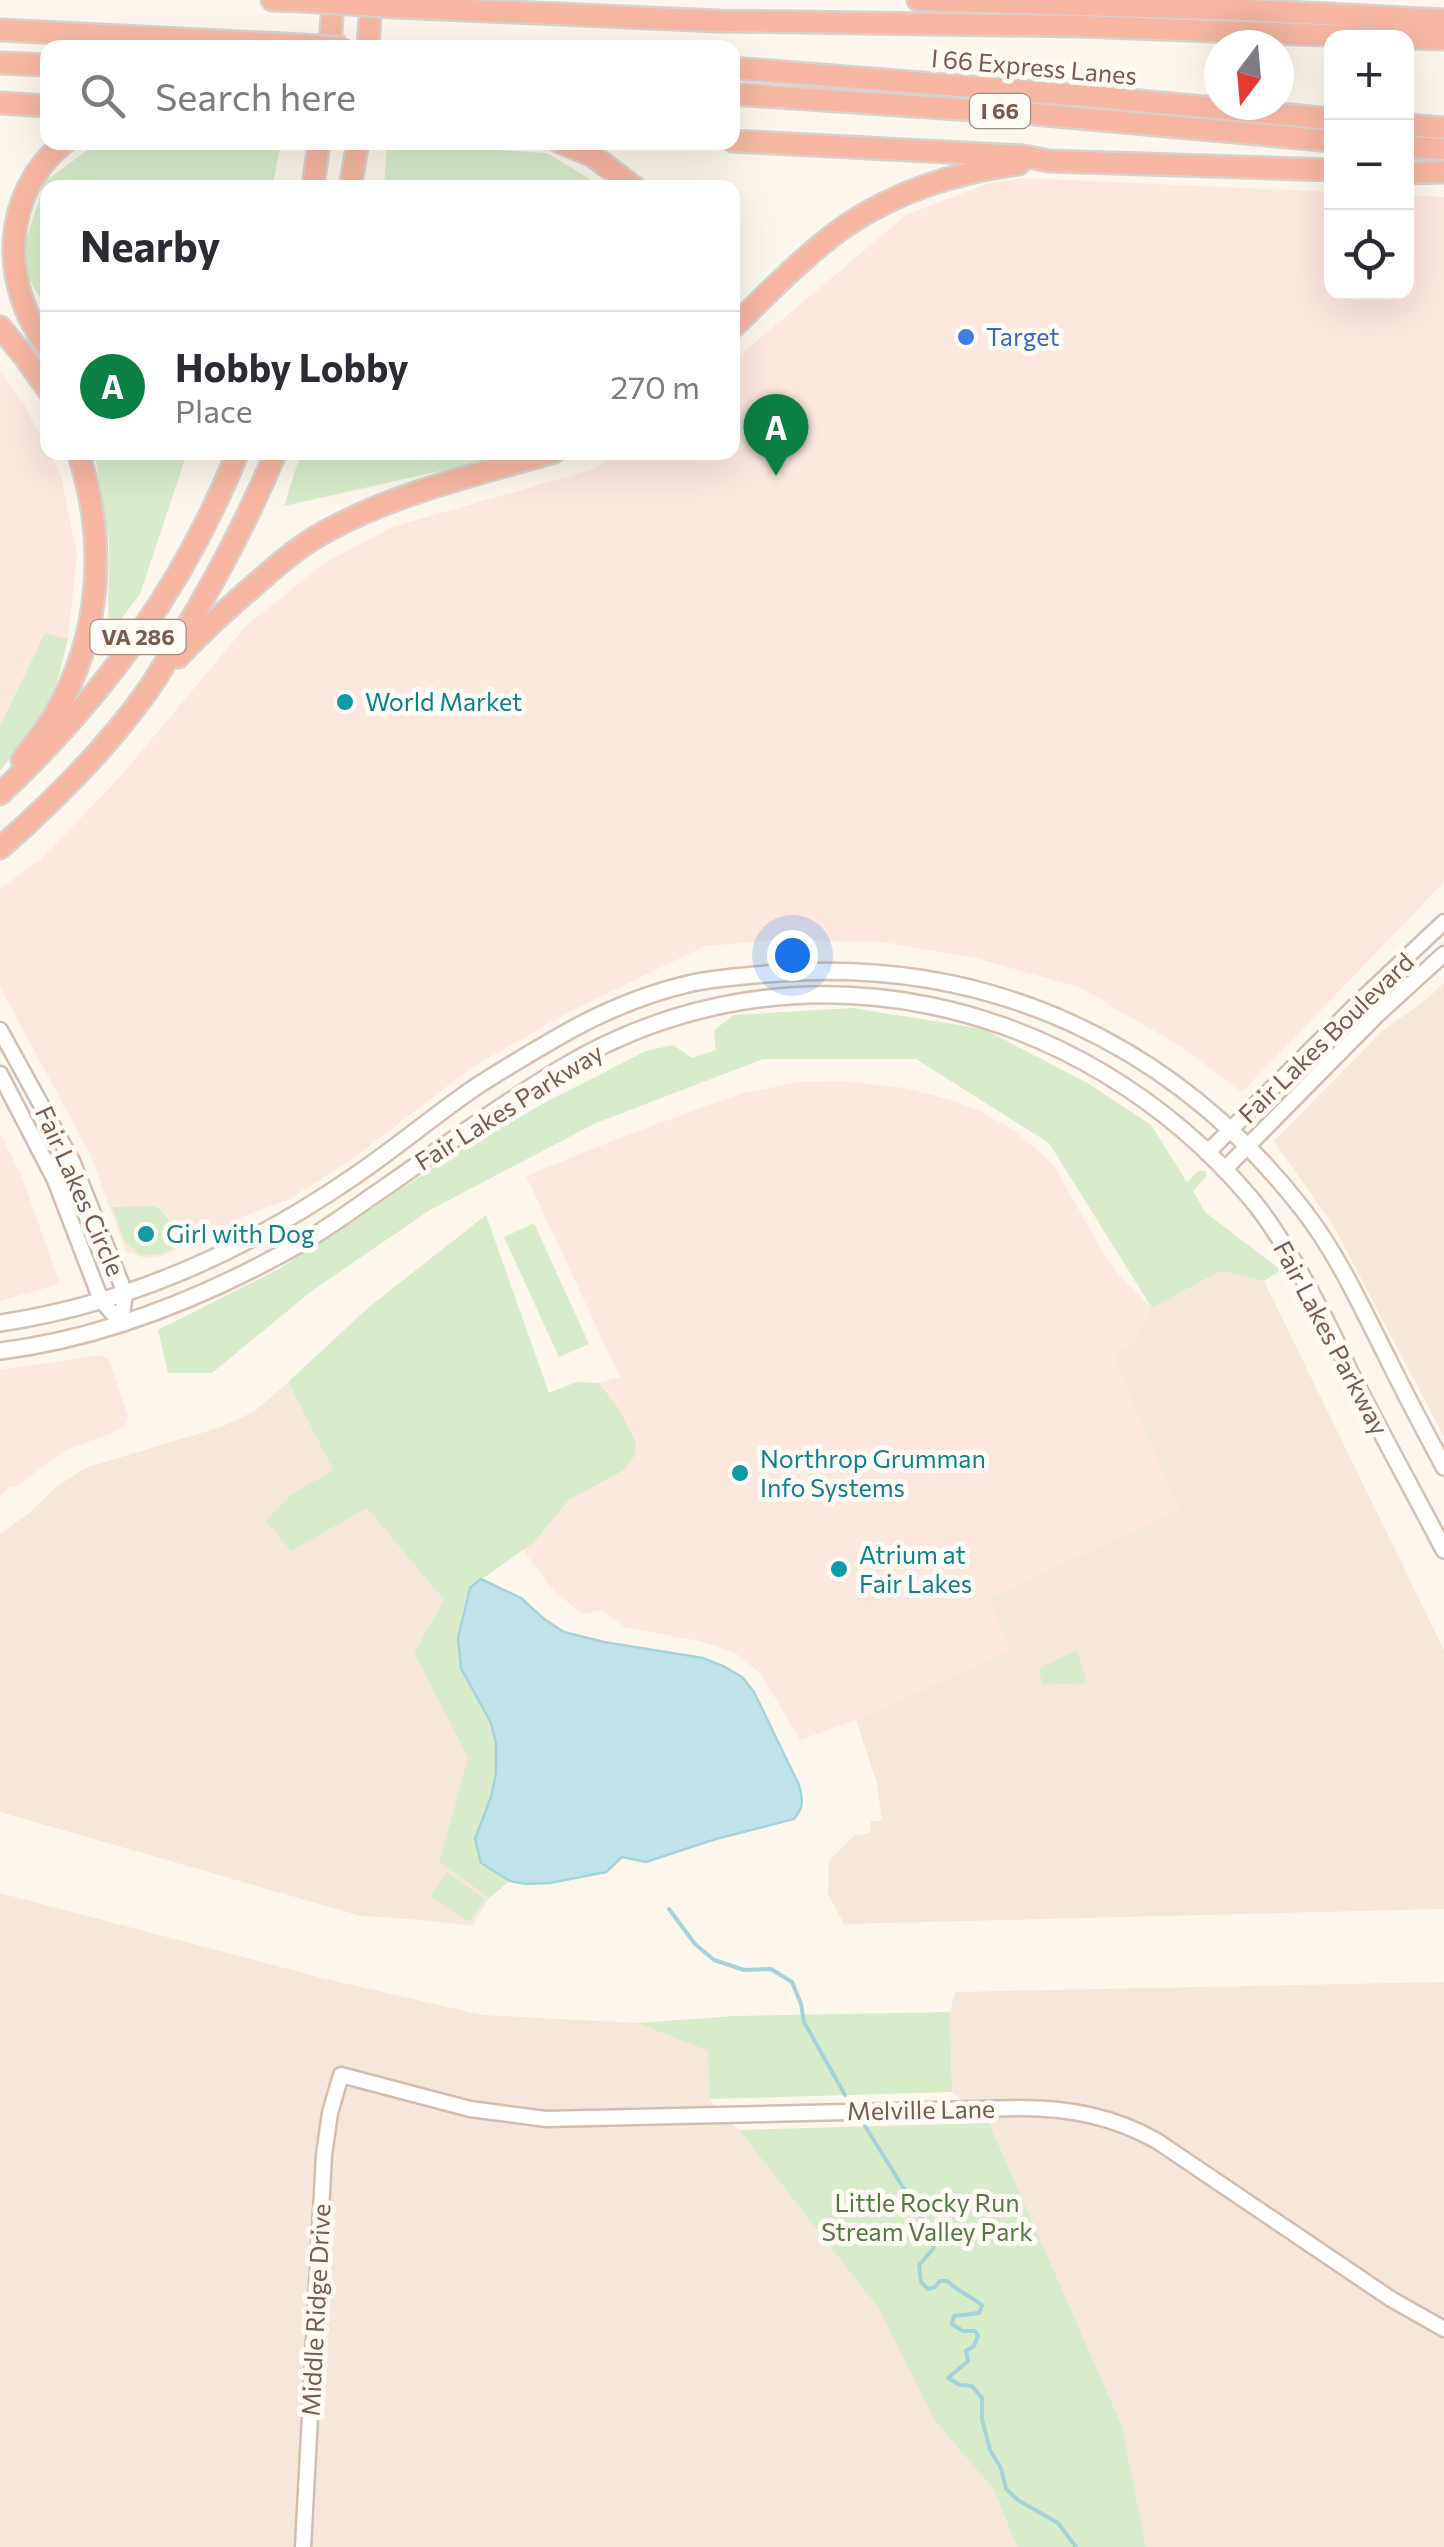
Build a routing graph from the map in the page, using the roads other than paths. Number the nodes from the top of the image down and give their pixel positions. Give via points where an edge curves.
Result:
1 (272, 0) edge
2 (333, 0) edge
3 (371, 0) edge
4 (918, 0) edge
5 (304, 2) edge
6 (1444, 20) edge
7 (0, 30) edge
8 (1324, 35) edge
9 (1414, 38) edge
10 (1444, 39) edge
11 (189, 40) edge
12 (330, 40) edge
13 (368, 40) edge
14 (0, 63) edge
15 (40, 64) edge
16 (740, 69) edge
17 (740, 95) edge
18 (0, 103) edge
19 (40, 106) edge
20 (1444, 116) edge
21 (1414, 117) edge
22 (1324, 118) edge
23 (1414, 126) edge
24 (1444, 128) edge
25 (1324, 140) edge
26 (740, 142) edge
27 (1414, 148) edge
28 (57, 150) edge
29 (318, 150) edge
30 (360, 150) edge
31 (362, 150) edge
32 (579, 150) edge
33 (1444, 150) edge
34 (1049, 160) junction
35 (1324, 170) edge
36 (1414, 172) edge
37 (1444, 172) edge
38 (314, 180) edge
39 (352, 180) edge
40 (364, 180) edge
41 (624, 180) edge
42 (740, 321) edge
43 (0, 327) edge
44 (40, 340) edge
45 (40, 379) edge
46 (81, 460) edge
47 (234, 460) edge
48 (273, 460) edge
49 (528, 460) edge
50 (147, 692) junction
51 (0, 784) edge
52 (0, 794) edge
53 (0, 848) edge
54 (1444, 922) edge
55 (1444, 954) edge
56 (0, 1030) edge
57 (0, 1074) edge
58 (1232, 1131) junction
59 (1246, 1146) junction
60 (1207, 1153) junction
61 (1224, 1170) junction
62 (125, 1293) junction
63 (101, 1300) junction
64 (0, 1323) edge
65 (121, 1323) junction
66 (0, 1351) edge
67 (1444, 1467) edge
68 (1444, 1550) edge
69 (340, 2074) joint
70 (1444, 2329) edge
71 (303, 2547) edge

1 - 5 highway, I 66 Express Lanes
2 - 12 highway
3 - 13 highway
4 - 6 highway
5 - 8 highway, I 66 Express Lanes, bridge
7 - 11 highway
9 - 10 highway, I 66 Express Lanes
14 - 15 highway
16 - 22 highway, I 66 Express Lanes
17 - 25 highway, I 66
18 - 19 highway
20 - 21 highway
23 - 24 highway
26 - 34 highway
27 - 33 highway
28 - 44 highway via 22,191 7,246 18,306
29 - 38 highway
30 - 39 highway
31 - 40 highway
32 - 41 highway
34 - 35 highway
34 - 42 highway via 950,178 882,204 825,242
36 - 37 highway
43 - 45 highway
46 - 51 highway via 96,540 89,630 53,718
47 - 52 highway, VA 286 via 189,559 118,666
48 - 50 highway, VA 286 via 226,561
49 - 50 highway via 384,504 321,534 229,606
50 - 53 highway, VA 286 via 80,772
54 - 58 street, Fair Lakes Boulevard
55 - 59 street, Fair Lakes Boulevard
56 - 62 street, Fair Lakes Circle via 72,1161
57 - 63 street, Fair Lakes Circle via 56,1180
58 - 59 main road, Fair Lakes Parkway
58 - 60 street, Fair Lakes Boulevard
58 - 62 main road, Fair Lakes Parkway via 1140,1059 1003,996 900,974 811,971 692,983 576,1027 477,1086 309,1206 237,1248
59 - 61 street, Fair Lakes Boulevard
59 - 67 main road, Fair Lakes Parkway via 1330,1250
60 - 61 main road, Fair Lakes Parkway
60 - 65 main road, Fair Lakes Parkway via 1114,1078 993,1022 876,997 751,1002 690,1013 585,1055 306,1240 196,1295
61 - 68 main road, Fair Lakes Parkway via 1301,1276
62 - 63 main road, Fair Lakes Parkway
62 - 65 street, Fair Lakes Circle
63 - 64 main road, Fair Lakes Parkway
63 - 65 street, Fair Lakes Circle
65 - 66 main road, Fair Lakes Parkway
69 - 70 street, Melville Lane via 470,2109 546,2118 1019,2108 1087,2113 1157,2141
69 - 71 street, Middle Ridge Drive via 324,2155

